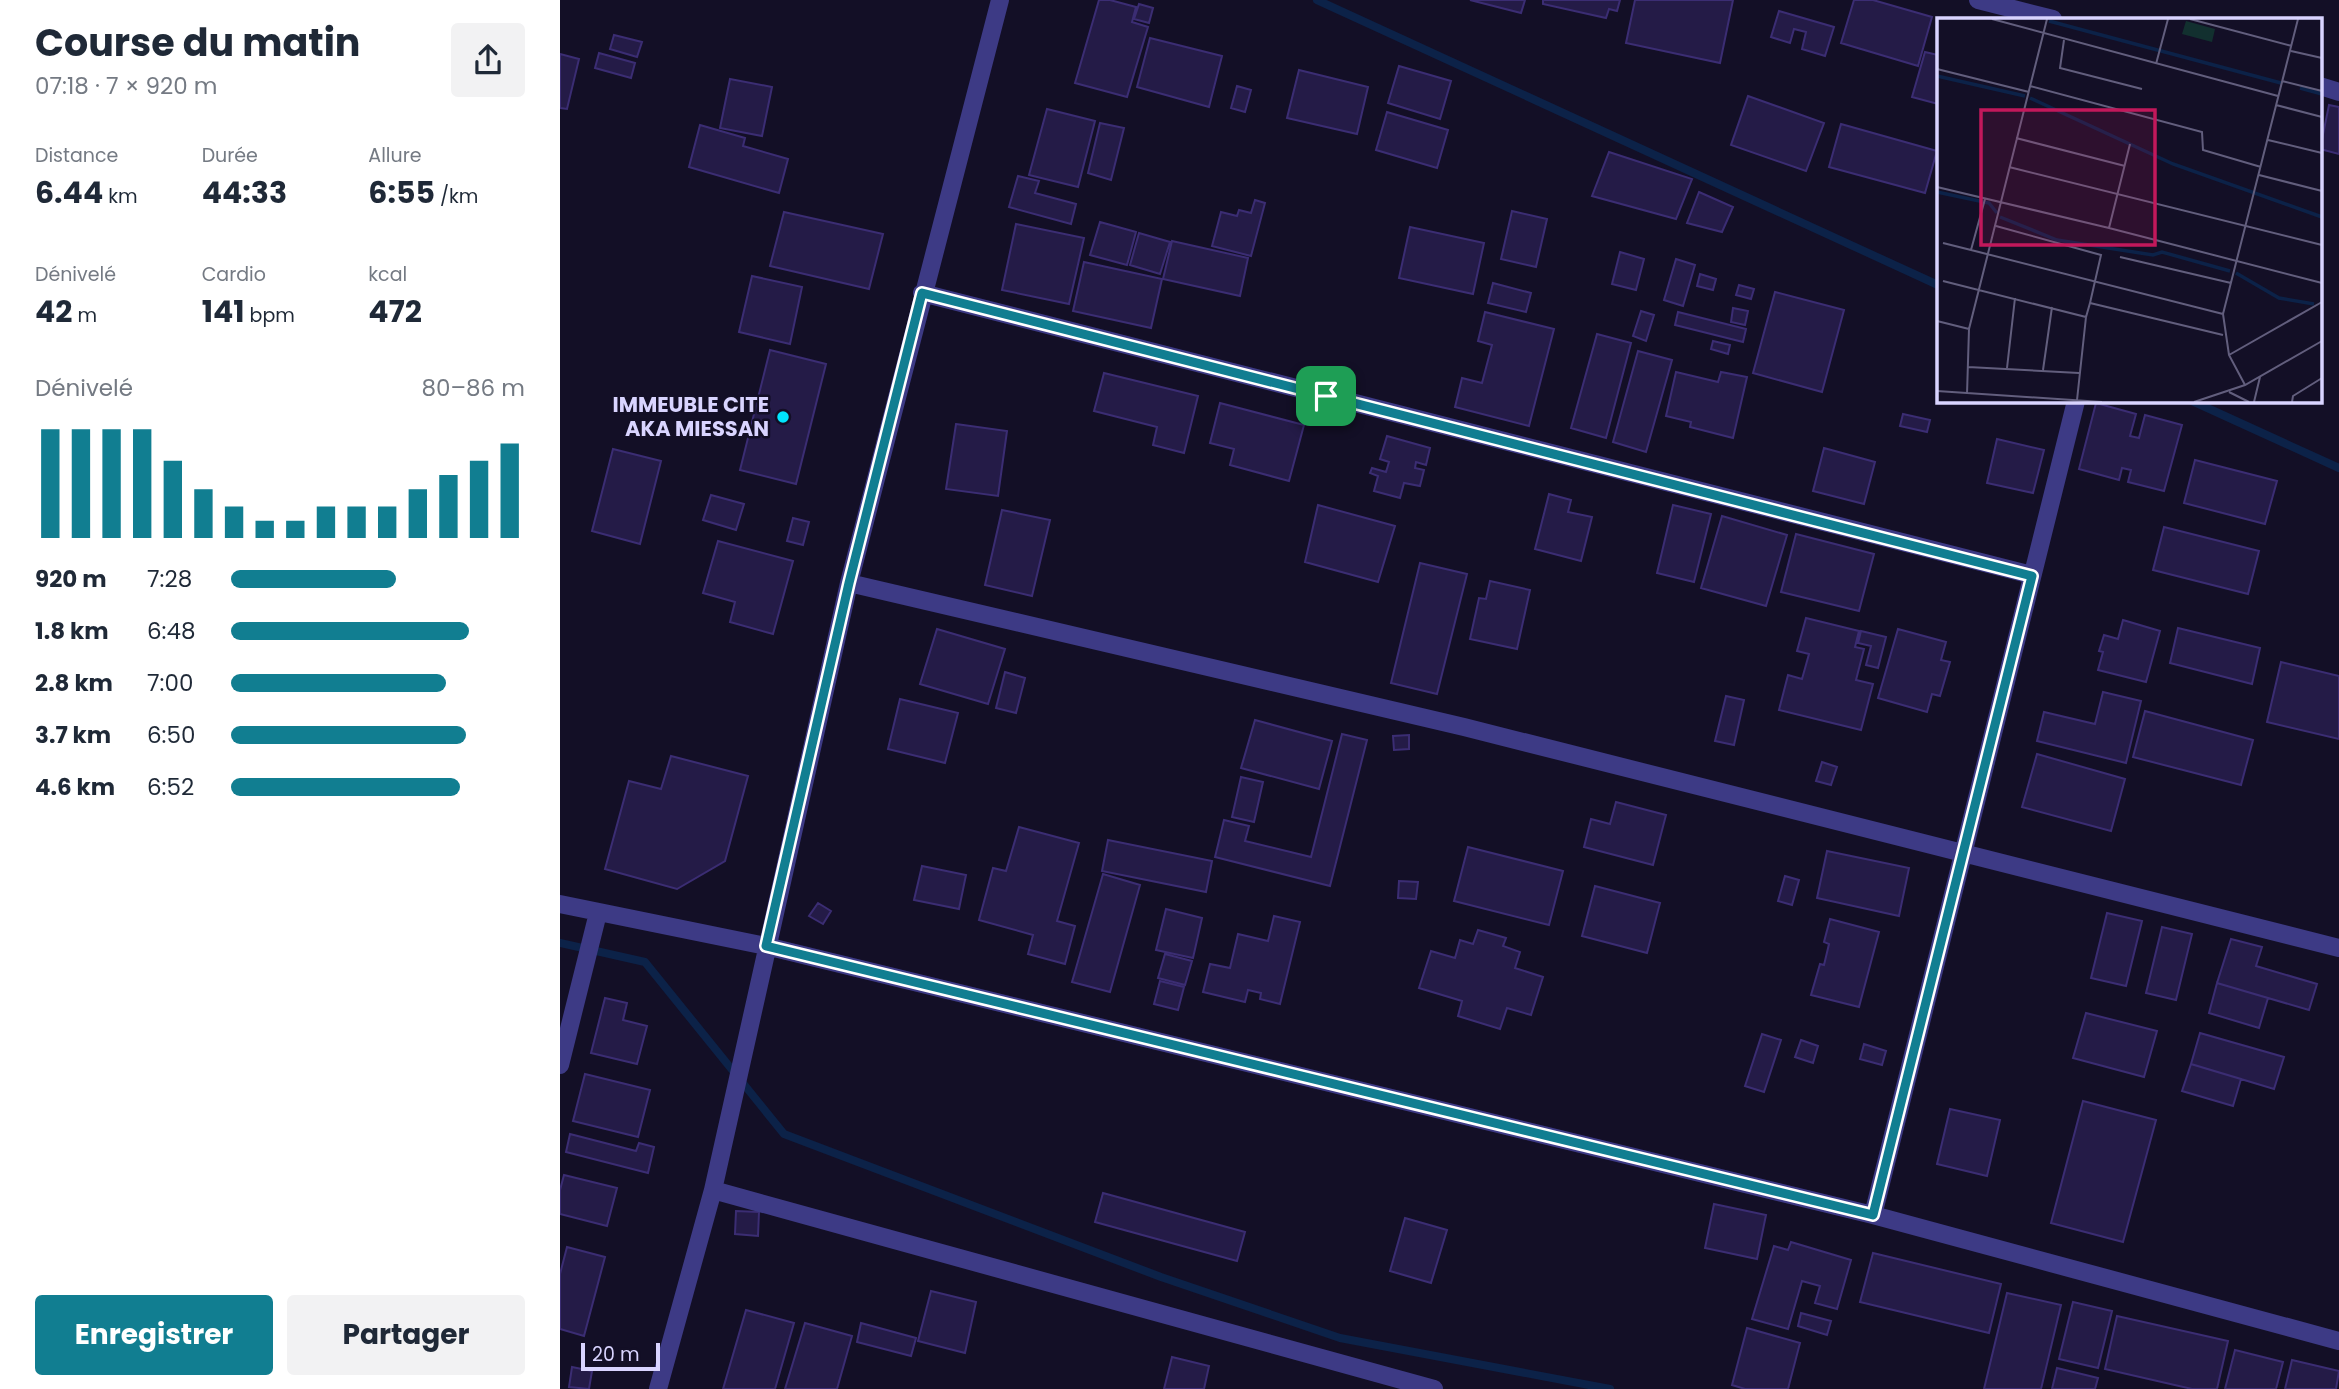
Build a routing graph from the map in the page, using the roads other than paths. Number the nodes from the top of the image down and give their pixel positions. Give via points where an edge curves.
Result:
1 (1000, 0) edge
2 (1978, 0) edge
3 (2049, 18) edge
4 (2322, 87) edge
5 (2339, 92) edge
6 (922, 293) junction
7 (2076, 402) edge
8 (2032, 576) junction
9 (849, 583) junction
10 (1964, 852) junction
11 (560, 904) edge
12 (597, 914) junction
13 (766, 946) junction
14 (2339, 948) edge
15 (560, 1065) edge
16 (713, 1190) junction
17 (1873, 1215) junction
18 (2339, 1341) edge
19 (658, 1389) edge
20 (1434, 1389) edge

1 - 6 street
2 - 3 street
4 - 5 street
6 - 8 street
6 - 9 street
7 - 8 street
8 - 10 street
9 - 10 street via 1464,727
9 - 13 street
10 - 14 street
10 - 17 street
11 - 12 street
12 - 13 street
12 - 15 street
13 - 16 street
13 - 17 street
16 - 19 street
16 - 20 street
17 - 18 street

